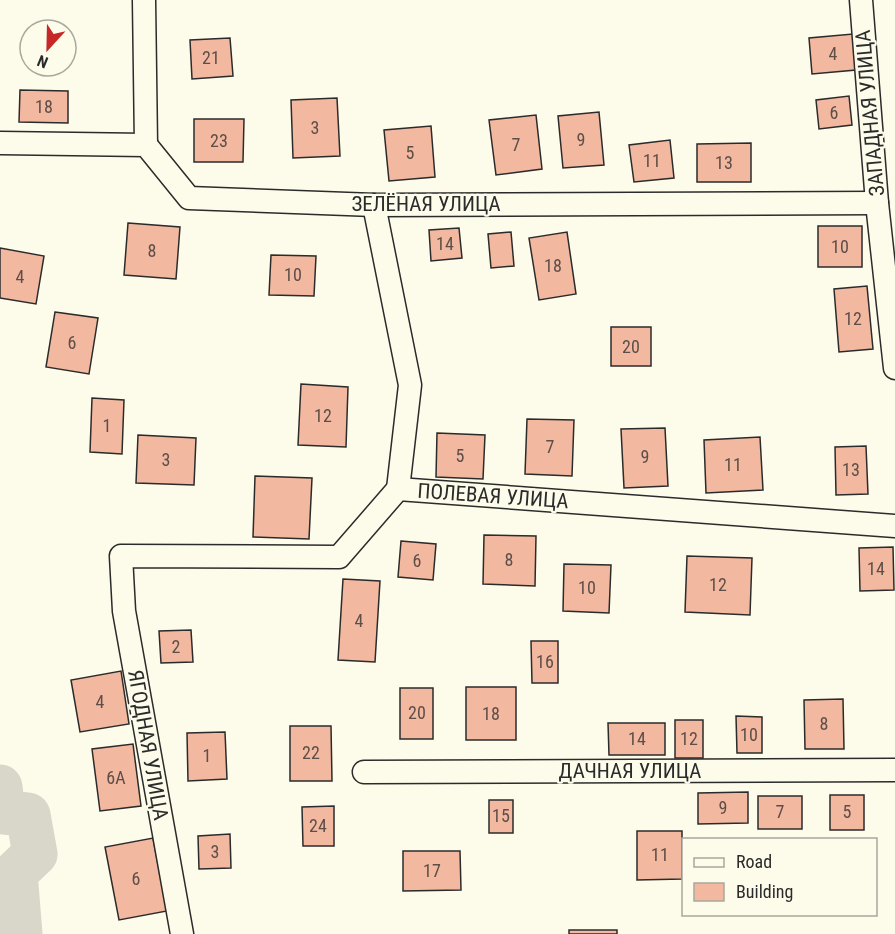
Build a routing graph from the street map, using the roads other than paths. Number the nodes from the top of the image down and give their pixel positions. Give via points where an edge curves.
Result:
1 (144, 0) edge
2 (861, 0) edge
3 (0, 143) edge
4 (146, 145) junction
5 (877, 203) junction
6 (374, 205) junction
7 (895, 368) edge
8 (398, 489) junction
9 (895, 526) edge
10 (121, 556) joint
11 (895, 770) edge
12 (364, 772) dead end
13 (182, 934) edge

1 - 4 street
2 - 5 street, ЗАПАДНАЯ УЛИЦА
3 - 4 street
4 - 6 street, ЗЕЛЁНАЯ УЛИЦА via 189,198
5 - 6 street, ЗЕЛЁНАЯ УЛИЦА
5 - 7 street, ЗАПАДНАЯ УЛИЦА
6 - 8 street via 410,385
8 - 9 street, ПОЛЕВАЯ УЛИЦА
8 - 10 street, ПОЛЕВАЯ УЛИЦА via 339,557
10 - 13 street, ЯГОДНАЯ УЛИЦА via 124,611
11 - 12 street, ДАЧНАЯ УЛИЦА

